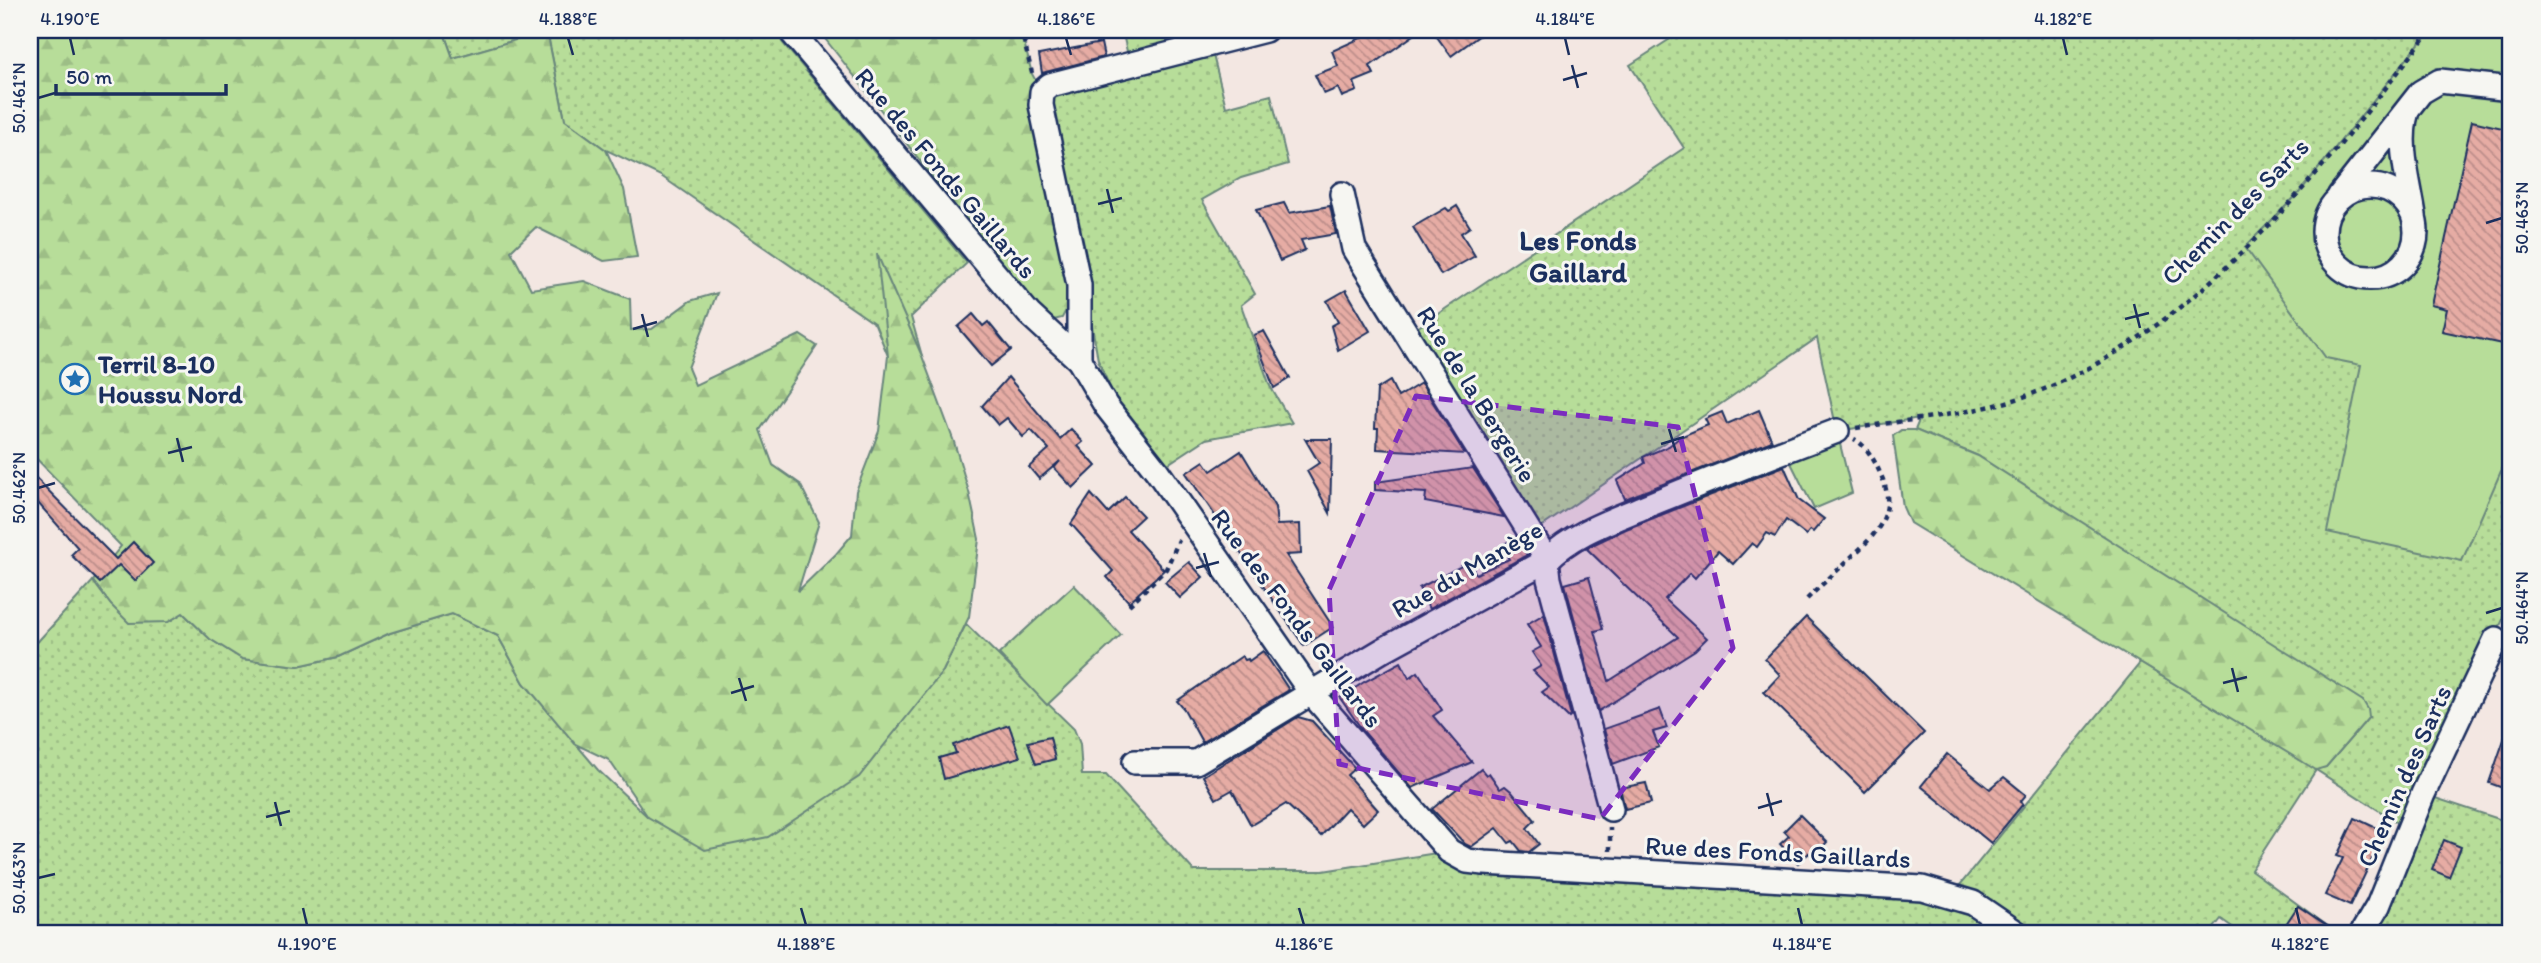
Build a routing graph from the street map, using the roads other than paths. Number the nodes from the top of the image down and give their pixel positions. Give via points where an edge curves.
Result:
1 (790, 30) edge
2 (1265, 30) edge
3 (2511, 89) edge
4 (2409, 106) junction
5 (1342, 194) dead end
6 (2331, 206) junction
7 (2415, 225) junction
8 (1079, 360) junction
9 (1838, 431) road end
10 (1547, 559) junction
11 (2496, 639) dead end
12 (1312, 694) junction
13 (1135, 762) dead end
14 (1611, 809) road end
15 (2017, 933) edge
16 (2362, 933) edge

1 - 8 street, Rue des Fonds Gaillards via 1021,305
2 - 8 street via 1049,85 1042,92 1079,285
3 - 4 street via 2440,81
4 - 6 street
4 - 7 street via 2402,144
5 - 10 street, Rue de la Bergerie via 1354,249
6 - 7 street via 2356,188 2379,188 2400,198
6 - 7 street via 2325,220 2327,250 2346,272 2360,277 2375,278 2401,266 2415,240
8 - 12 street, Rue des Fonds Gaillards via 1106,406 1157,471
9 - 10 street, Rue du Manège via 1598,526
10 - 12 street, Rue du Manège
10 - 14 street, Rue de la Bergerie
11 - 16 street, Chemin des Sarts
12 - 13 street, Rue du Manège via 1196,762
12 - 15 street, Rue des Fonds Gaillards via 1449,851 1467,861 1922,888 1973,903

